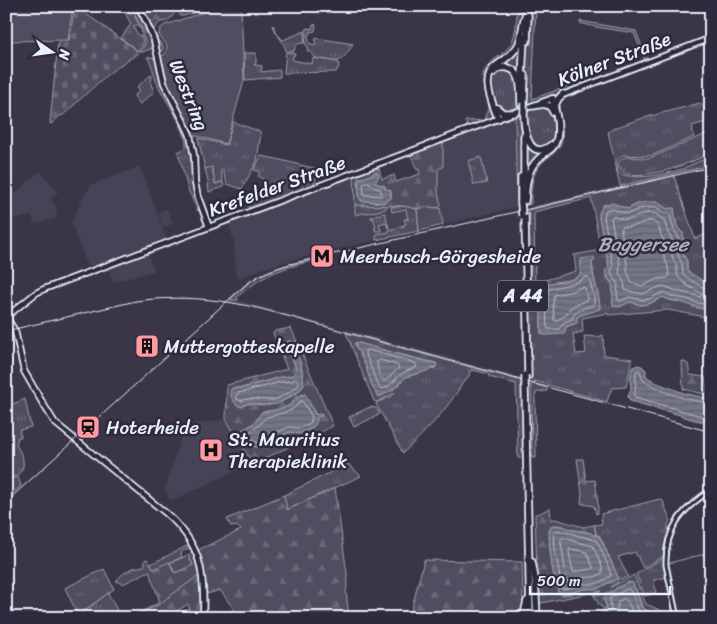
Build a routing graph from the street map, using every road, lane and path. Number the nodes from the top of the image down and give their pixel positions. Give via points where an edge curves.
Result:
1 (138, 6) edge
2 (528, 6) edge
3 (525, 17) junction
4 (711, 38) edge
5 (563, 94) junction
6 (551, 99) junction
7 (527, 105) junction
8 (497, 108) junction
9 (554, 111) junction
10 (514, 113) junction
11 (500, 119) junction
12 (522, 119) junction
13 (524, 202) junction
14 (206, 220) junction
15 (220, 223) junction
16 (208, 227) junction
17 (7, 319) edge
18 (711, 490) edge
19 (531, 560) junction
20 (203, 618) edge
21 (532, 618) edge
22 (677, 618) edge

1 - 14 main road, Westring via 154,40 164,83 190,135 195,183
2 - 3 highway, A 44
2 - 7 highway, A 44
3 - 7 highway, A 44
3 - 11 highway via 517,47 492,69 488,78 488,88
4 - 5 main road, Kölner Straße
5 - 6 main road, Kölner Straße
5 - 9 highway
6 - 7 main road, Kölner Straße
6 - 9 highway
7 - 8 highway via 518,75 502,67 490,80
7 - 9 highway via 546,104
7 - 10 main road, Krefelder Straße
7 - 12 highway, A 44, bridge
8 - 10 highway via 503,113
8 - 11 highway
9 - 12 highway via 555,137 552,144 544,149 534,147 528,141
9 - 13 highway via 557,140 531,168
10 - 11 main road, Krefelder Straße
11 - 15 main road, Krefelder Straße
12 - 13 highway, A 44
13 - 19 highway, A 44, bridge
14 - 15 main road
14 - 16 main road, Westring
15 - 16 main road, Krefelder Straße
16 - 17 main road, Krefelder Straße via 44,289
17 - 20 main road via 15,331 24,370 55,422 159,508 189,539 201,567
18 - 22 street via 680,515 668,539 666,565
19 - 21 highway, A 44
19 - 21 highway via 537,609
19 - 21 highway via 527,564 527,601

